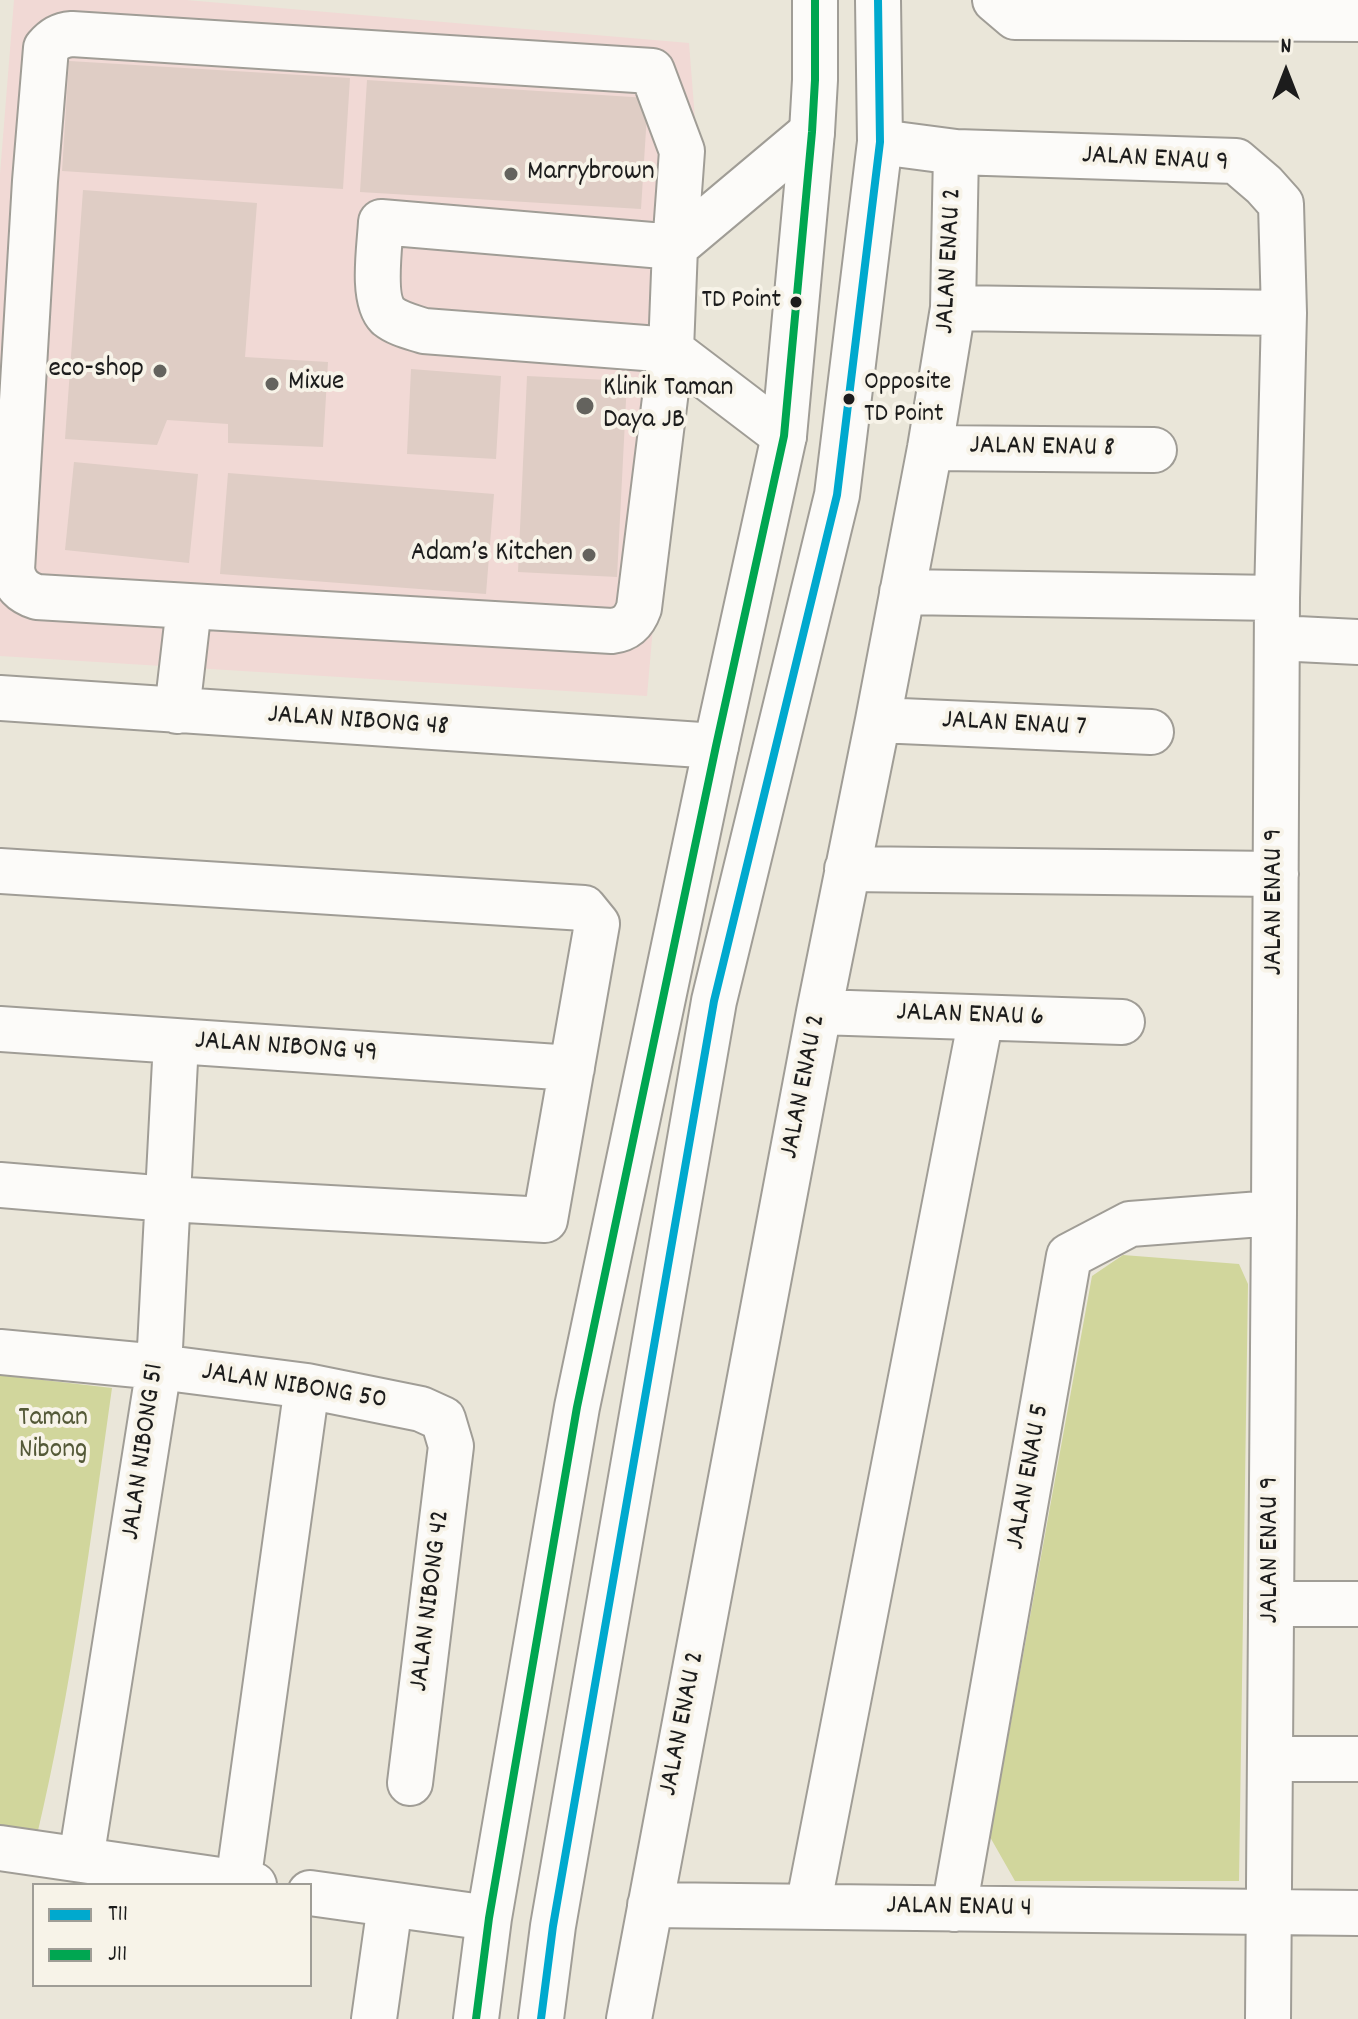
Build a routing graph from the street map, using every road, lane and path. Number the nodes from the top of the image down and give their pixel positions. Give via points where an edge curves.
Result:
1 (815, 0) edge
2 (878, 0) edge
3 (1005, 8) edge
4 (1358, 19) edge
5 (812, 132) junction
6 (880, 142) junction
7 (956, 152) junction
8 (675, 247) junction
9 (953, 308) junction
10 (1284, 313) junction
11 (671, 350) junction
12 (784, 436) junction
13 (930, 448) junction
14 (1154, 450) dead end
15 (902, 592) junction
16 (189, 607) junction
17 (1277, 618) junction
18 (1358, 642) edge
19 (0, 698) edge
20 (177, 711) junction
21 (878, 720) junction
22 (1151, 732) dead end
23 (716, 746) junction
24 (847, 869) junction
25 (0, 871) edge
26 (1276, 874) junction
27 (819, 1012) junction
28 (981, 1018) junction
29 (1122, 1022) dead end
30 (0, 1029) edge
31 (176, 1042) junction
32 (572, 1068) junction
33 (0, 1185) edge
34 (168, 1199) junction
35 (1274, 1213) junction
36 (0, 1352) edge
37 (159, 1367) junction
38 (307, 1386) junction
39 (443, 1419) joint
40 (1271, 1604) junction
41 (1358, 1604) edge
42 (1270, 1759) junction
43 (1358, 1759) edge
44 (410, 1783) dead end
45 (0, 1848) edge
46 (81, 1859) junction
47 (239, 1883) edge
48 (246, 1883) edge
49 (312, 1893) edge
50 (390, 1905) junction
51 (650, 1905) junction
52 (808, 1907) junction
53 (954, 1909) junction
54 (1269, 1912) junction
55 (1358, 1913) edge
56 (489, 1918) junction
57 (374, 2019) edge
58 (476, 2019) edge
59 (541, 2019) edge
60 (629, 2019) edge
61 (1268, 2019) edge

1 - 5 street
2 - 6 street
3 - 4 street
5 - 8 street
5 - 12 street
6 - 7 street, JALAN ENAU 9
6 - 59 street via 837,495 714,1001
7 - 9 street, JALAN ENAU 2
7 - 10 street, JALAN ENAU 9 via 1236,161 1281,204
8 - 11 street
8 - 11 street via 381,222 379,294 391,319 424,331
8 - 16 street via 682,151 652,71 72,34 53,40 46,48 35,181 14,580 37,597
9 - 10 street
9 - 13 street, JALAN ENAU 2
10 - 17 street, JALAN ENAU 9
11 - 12 street
11 - 16 street via 639,608 621,630
12 - 23 street
13 - 14 street, JALAN ENAU 8
13 - 15 street, JALAN ENAU 2
15 - 17 street
15 - 21 street, JALAN ENAU 2
16 - 20 street
17 - 18 street
17 - 26 street, JALAN ENAU 9
19 - 20 street, JALAN NIBONG 48
20 - 23 street, JALAN NIBONG 48
21 - 22 street, JALAN ENAU 7
21 - 24 street, JALAN ENAU 2
23 - 56 street via 577,1407
24 - 26 street
24 - 27 street, JALAN ENAU 2
25 - 32 street via 584,908 597,924
26 - 35 street, JALAN ENAU 9
27 - 28 street, JALAN ENAU 6
27 - 51 street, JALAN ENAU 2
28 - 29 street, JALAN ENAU 6
28 - 52 street
30 - 31 street, JALAN NIBONG 49
31 - 32 street, JALAN NIBONG 49
31 - 34 street, JALAN NIBONG 51
32 - 34 street via 545,1220
33 - 34 street
34 - 37 street, JALAN NIBONG 51
35 - 40 street, JALAN ENAU 9
35 - 53 street, JALAN ENAU 5 via 1130,1224 1069,1256
36 - 37 street, JALAN NIBONG 50
37 - 38 street, JALAN NIBONG 50
37 - 46 street, JALAN NIBONG 51
38 - 39 street, JALAN NIBONG 50 via 421,1409
38 - 48 street
39 - 44 street, JALAN NIBONG 42 via 451,1446
40 - 41 street
40 - 42 street, JALAN ENAU 9
42 - 43 street
42 - 54 street, JALAN ENAU 9
45 - 46 street
46 - 47 street
49 - 50 street
50 - 56 street
50 - 57 street
51 - 52 street, JALAN ENAU 4
51 - 60 street, JALAN ENAU 2
52 - 53 street, JALAN ENAU 4
53 - 54 street, JALAN ENAU 4
54 - 55 street, JALAN ENAU 4
54 - 61 street, JALAN ENAU 9
56 - 58 street

